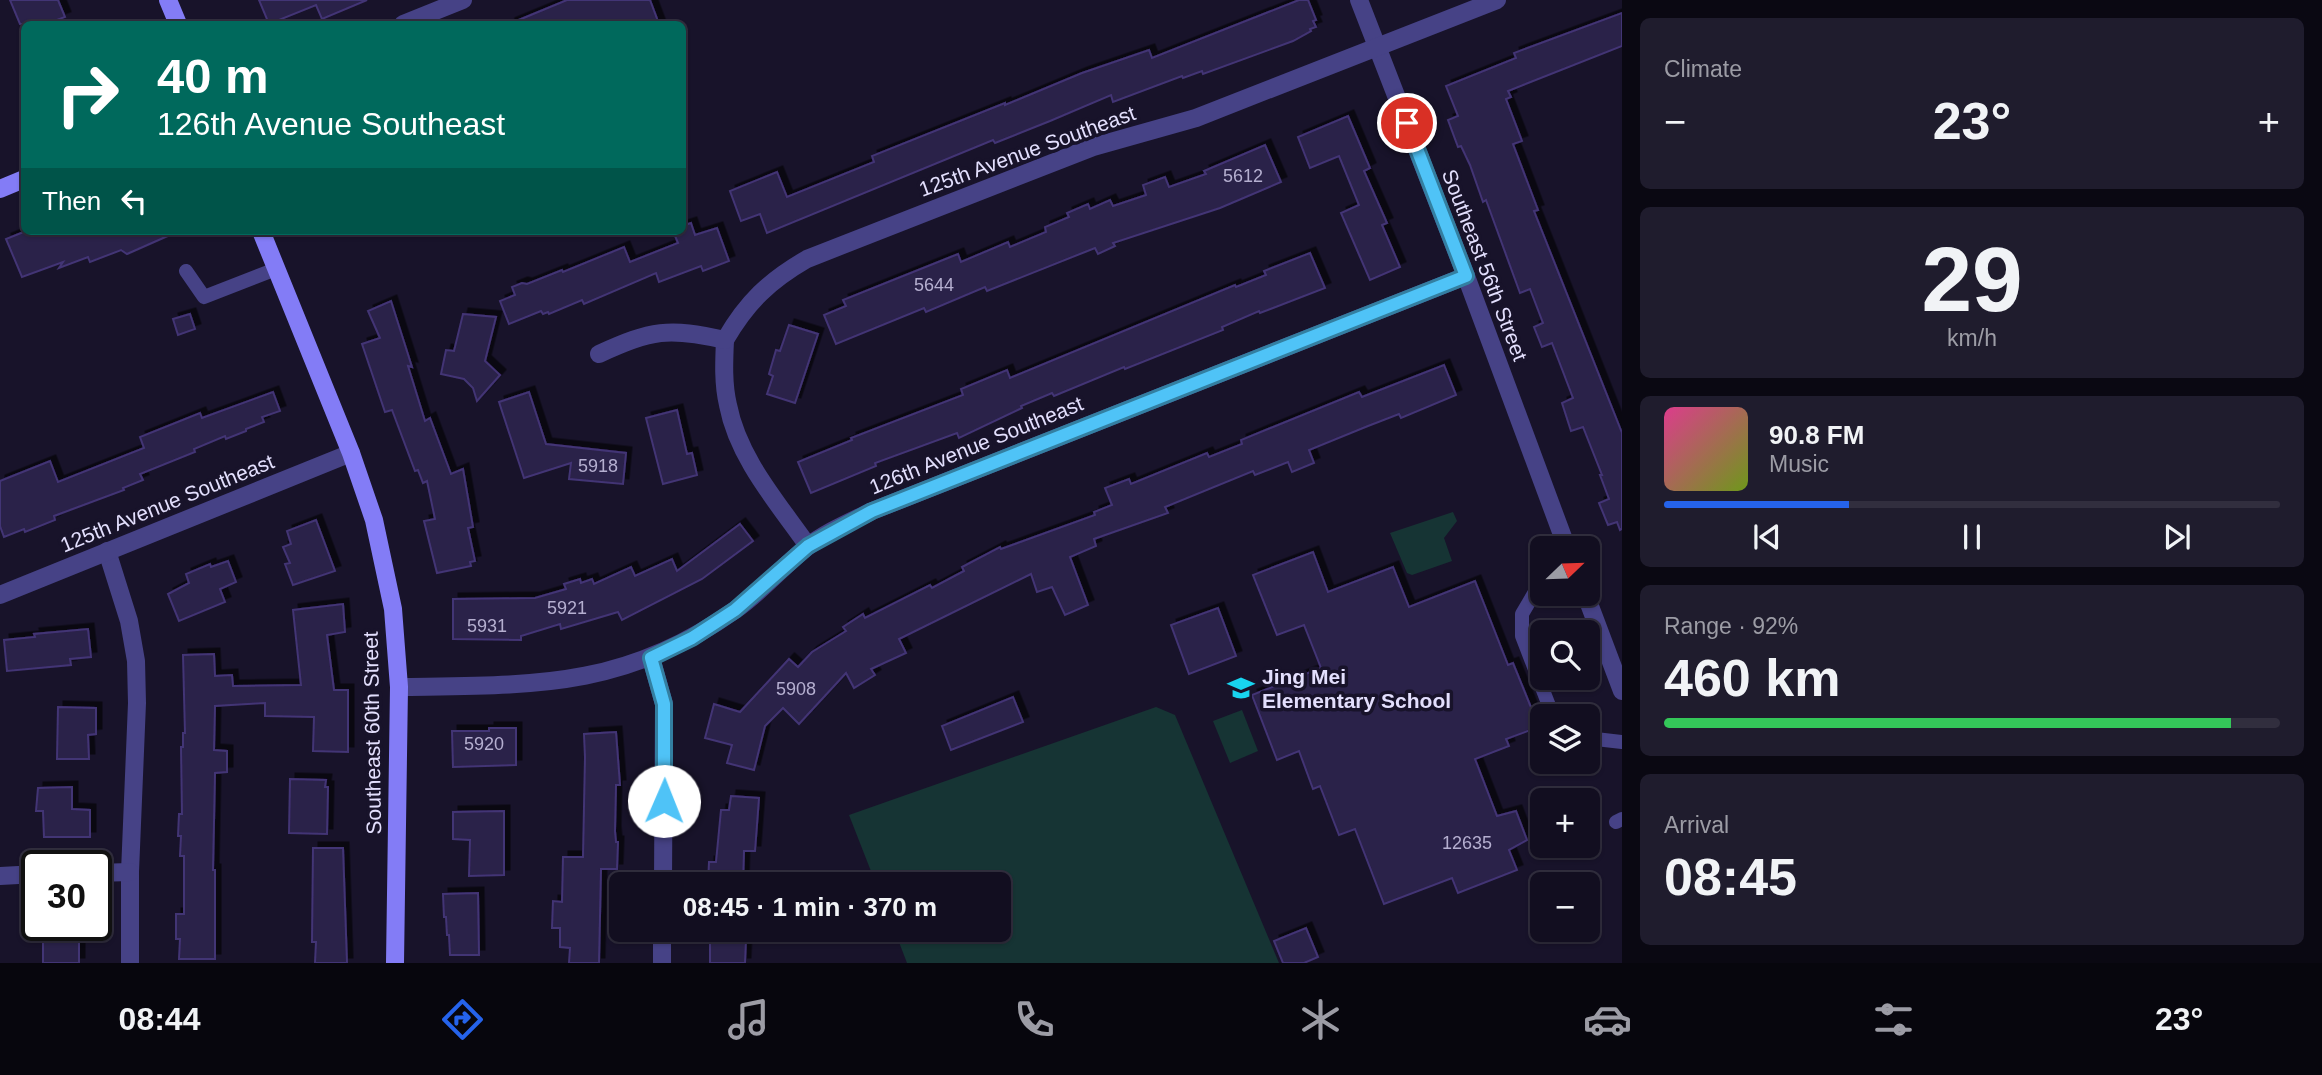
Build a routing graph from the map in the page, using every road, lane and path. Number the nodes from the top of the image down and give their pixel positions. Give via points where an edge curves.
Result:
1 (168, 0) edge
2 (463, 0) edge
3 (1359, 0) edge
4 (1497, 0) edge
5 (177, 21) edge
6 (410, 21) edge
7 (1377, 47) junction
8 (21, 181) edge
9 (0, 190) edge
10 (263, 235) edge
11 (276, 269) junction
12 (186, 271) dead end
13 (1466, 276) junction
14 (725, 340) junction
15 (598, 354) dead end
16 (351, 453) junction
17 (1561, 536) edge
18 (808, 546) junction
19 (107, 551) junction
20 (0, 595) edge
21 (1530, 600) edge
22 (1589, 606) edge
23 (651, 658) junction
24 (399, 687) junction
25 (1622, 691) edge
26 (1548, 704) edge
27 (1600, 739) edge
28 (1622, 741) edge
29 (130, 872) junction
30 (663, 872) edge
31 (112, 873) edge
32 (21, 875) edge
33 (0, 876) edge
34 (662, 942) edge
35 (130, 963) edge
36 (395, 963) edge
37 (662, 963) edge

1 - 5 street
2 - 6 street
3 - 7 street, Southeast 56th Street
4 - 7 street, 125th Avenue Southeast
7 - 13 street, Southeast 56th Street
7 - 14 street, 125th Avenue Southeast via 1196,118 1093,147 807,259 765,287
8 - 9 street
10 - 11 street, Southeast 60th Street
11 - 12 lane via 204,297
11 - 16 street, Southeast 60th Street
13 - 17 street, Southeast 56th Street
13 - 18 street, 126th Avenue Southeast via 872,511
14 - 15 street via 678,331 653,333
14 - 18 street via 728,407 738,437
16 - 19 street, 125th Avenue Southeast
16 - 24 street, Southeast 60th Street via 384,564 393,608
18 - 23 street, 126th Avenue Southeast via 735,610
19 - 20 street, 125th Avenue Southeast
19 - 29 street via 136,661
21 - 26 lane via 1522,614 1522,636
22 - 25 street
23 - 24 street, 126th Avenue Southeast via 555,682
23 - 30 street via 664,704
24 - 36 street, Southeast 60th Street
27 - 28 lane
29 - 31 street
29 - 35 street
32 - 33 street
34 - 37 street

